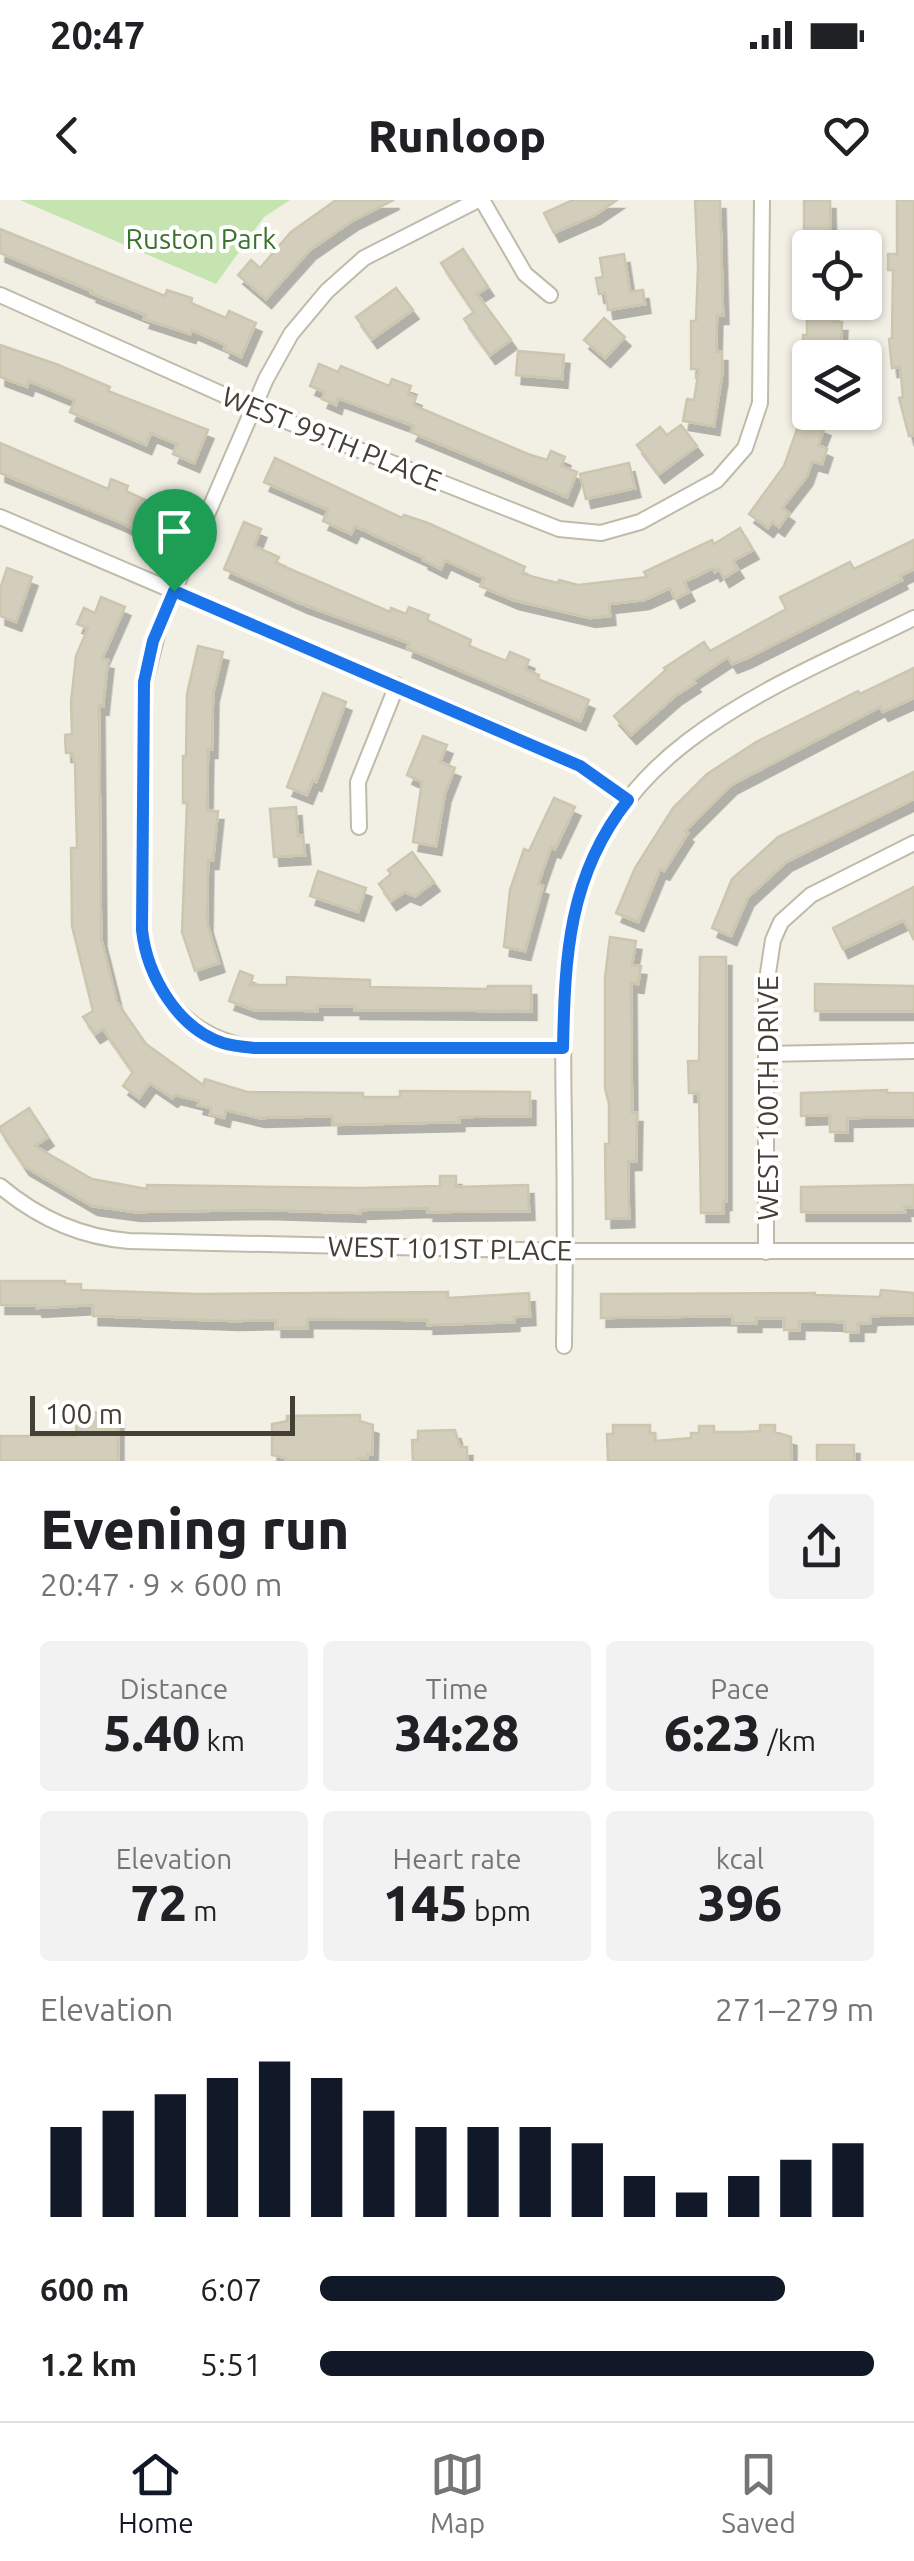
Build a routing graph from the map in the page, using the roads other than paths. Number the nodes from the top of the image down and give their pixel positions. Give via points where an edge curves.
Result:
1 (480, 200) edge
2 (762, 200) edge
3 (0, 295) edge
4 (550, 296) dead end
5 (253, 408) junction
6 (0, 517) edge
7 (176, 587) junction
8 (914, 618) edge
9 (397, 685) junction
10 (628, 800) junction
11 (359, 827) dead end
12 (914, 843) edge
13 (563, 1048) junction
14 (914, 1052) edge
15 (766, 1054) junction
16 (0, 1186) edge
17 (566, 1251) junction
18 (914, 1251) edge
19 (766, 1252) junction
20 (564, 1346) dead end

1 - 4 street via 525,274
1 - 5 street via 382,247 343,275 291,334
2 - 5 street, WEST 99TH PLACE via 757,420 736,462 702,490 615,531 560,529
3 - 5 street, WEST 99TH PLACE
5 - 7 street
6 - 7 street
7 - 9 street
7 - 13 street via 144,682 142,930 148,962 184,1019 223,1043 255,1048
8 - 10 street via 716,721
9 - 10 street via 580,766
9 - 11 street via 358,782
10 - 13 street via 597,847 572,916
12 - 15 street, WEST 100TH DRIVE via 812,895 781,922 768,964
13 - 17 street
14 - 15 street
15 - 19 street, WEST 100TH DRIVE
16 - 17 street, WEST 101ST PLACE via 60,1224 103,1239
17 - 19 street, WEST 101ST PLACE
17 - 20 street
18 - 19 street, WEST 101ST PLACE

